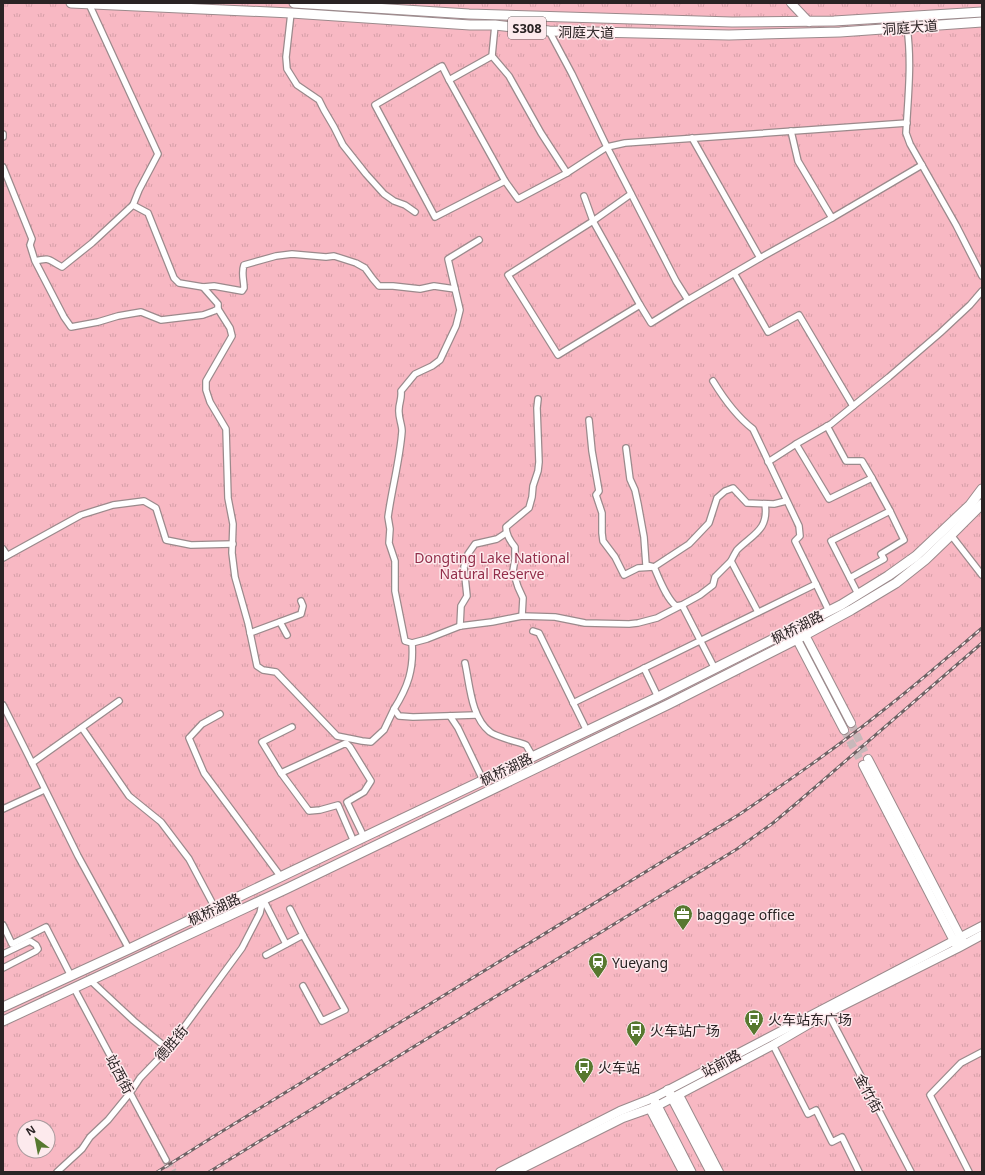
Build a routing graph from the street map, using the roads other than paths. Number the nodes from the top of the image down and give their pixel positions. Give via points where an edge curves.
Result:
1 (71, 3) edge
2 (294, 3) edge
3 (791, 3) edge
4 (89, 4) junction
5 (982, 12) edge
6 (291, 13) junction
7 (809, 22) junction
8 (982, 22) edge
9 (495, 25) junction
10 (907, 26) junction
11 (548, 31) junction
12 (492, 56) junction
13 (449, 80) junction
14 (907, 123) junction
15 (791, 131) junction
16 (692, 138) junction
17 (607, 147) junction
18 (922, 165) junction
19 (3, 167) edge
20 (567, 173) junction
21 (505, 180) junction
22 (631, 194) junction
23 (584, 196) dead end
24 (133, 205) junction
25 (415, 212) dead end
26 (832, 218) junction
27 (593, 221) junction
28 (478, 240) dead end
29 (760, 258) junction
30 (35, 261) junction
31 (734, 273) junction
32 (982, 276) edge
33 (203, 287) junction
34 (455, 289) junction
35 (982, 291) edge
36 (688, 300) junction
37 (640, 305) junction
38 (218, 308) junction
39 (713, 381) dead end
40 (538, 399) dead end
41 (852, 406) junction
42 (589, 420) dead end
43 (827, 426) junction
44 (796, 444) junction
45 (626, 448) dead end
46 (768, 462) junction
47 (872, 478) junction
48 (982, 490) edge
49 (786, 501) junction
50 (765, 504) junction
51 (982, 504) edge
52 (890, 511) junction
53 (506, 533) junction
54 (951, 535) junction
55 (233, 544) junction
56 (3, 549) edge
57 (5, 556) edge
58 (731, 561) junction
59 (654, 567) junction
60 (982, 575) edge
61 (850, 578) junction
62 (816, 584) junction
63 (858, 594) junction
64 (301, 601) dead end
65 (682, 605) junction
66 (829, 611) junction
67 (758, 612) junction
68 (522, 616) junction
69 (280, 622) junction
70 (460, 626) junction
71 (791, 630) junction
72 (533, 631) dead end
73 (250, 633) junction
74 (287, 635) dead end
75 (805, 635) junction
76 (700, 640) junction
77 (796, 640) junction
78 (412, 643) junction
79 (465, 663) dead end
80 (644, 668) junction
81 (715, 669) junction
82 (658, 697) junction
83 (119, 702) dead end
84 (573, 703) junction
85 (3, 705) edge
86 (394, 709) junction
87 (220, 714) dead end
88 (476, 715) junction
89 (450, 716) junction
90 (851, 723) tunnel mouth
91 (292, 727) dead end
92 (82, 728) junction
93 (844, 730) tunnel mouth
94 (587, 731) junction
95 (533, 757) junction
96 (866, 762) tunnel mouth
97 (32, 763) junction
98 (281, 772) junction
99 (484, 780) junction
100 (44, 790) junction
101 (347, 802) junction
102 (336, 806) junction
103 (3, 809) edge
104 (364, 838) junction
105 (354, 842) junction
106 (281, 877) junction
107 (263, 899) junction
108 (215, 908) junction
109 (290, 909) dead end
110 (3, 925) edge
111 (982, 926) edge
112 (303, 935) junction
113 (982, 935) edge
114 (959, 943) junction
115 (286, 944) junction
116 (13, 946) junction
117 (129, 949) junction
118 (3, 954) edge
119 (266, 955) dead end
120 (3, 968) edge
121 (71, 976) junction
122 (90, 980) junction
123 (303, 986) dead end
124 (74, 988) junction
125 (3, 1007) edge
126 (828, 1013) junction
127 (3, 1021) edge
128 (773, 1045) junction
129 (168, 1049) junction
130 (982, 1052) edge
131 (130, 1093) junction
132 (673, 1095) junction
133 (653, 1105) junction
134 (166, 1160) tunnel mouth
135 (57, 1172) edge
136 (500, 1172) edge
137 (515, 1172) edge
138 (683, 1172) edge
139 (692, 1172) edge
140 (711, 1172) edge
141 (719, 1172) edge
142 (859, 1172) edge
143 (911, 1172) edge
144 (969, 1172) edge

1 - 4 main road, 洞庭大道 / S308
2 - 7 main road, 洞庭大道 / S308 via 477,15
3 - 7 main road
4 - 6 main road, 洞庭大道 / S308
4 - 24 street via 158,154
5 - 7 main road, 洞庭大道 / S308
6 - 9 main road, 洞庭大道 / S308
6 - 25 street via 287,69 297,85 319,100 343,145 366,174 384,194
8 - 10 main road, 洞庭大道 / S308
9 - 11 main road, 洞庭大道 / S308
9 - 12 street
10 - 11 main road, 洞庭大道 / S308 via 840,32 729,35
10 - 14 street
11 - 17 street
12 - 13 street
12 - 20 street via 509,76
13 - 21 street
13 - 21 street via 442,66 375,105 435,218
14 - 15 street
14 - 18 street via 906,133
15 - 16 street
15 - 26 street via 798,161
16 - 17 street via 625,143
16 - 29 street
17 - 20 street
17 - 22 street
18 - 26 street
18 - 32 street
19 - 30 street via 32,239 30,245
20 - 21 street via 518,199
22 - 27 street
22 - 36 street
23 - 27 street
24 - 30 street via 62,267 45,258
24 - 33 street via 148,212 174,278 179,283
26 - 29 street
27 - 37 street
27 - 37 street via 508,275 558,355
28 - 34 street via 448,259
29 - 31 street
30 - 38 street via 71,327 141,312 161,320 203,315
31 - 36 street
31 - 41 street via 768,332 799,315
33 - 34 street via 214,286 242,291 244,265 292,254 334,256 356,262 366,268 379,286 420,289 434,286
33 - 38 street via 218,304
34 - 78 street via 460,310 446,349 440,360 415,374 401,391 399,418 402,428 388,517 389,543 395,561 396,591 406,641
35 - 41 street via 940,333
36 - 37 street via 651,324
38 - 55 street via 232,336 206,381 206,390 210,402 226,428 228,498 233,524
39 - 46 street via 728,404 753,428
40 - 53 street via 539,462 532,486 532,497 529,508 506,527
41 - 43 street
42 - 59 street via 599,490 596,495 602,513 603,541 624,575 638,568
43 - 44 street
43 - 47 street via 846,461 862,461
44 - 46 street
44 - 47 street via 829,500
45 - 59 street via 630,479 635,490 644,537 646,565
46 - 49 street
47 - 52 street
48 - 63 main road, 枫桥湖路 via 970,505 916,556
49 - 50 street
49 - 62 street via 799,526 800,536 795,541
50 - 58 street via 764,522 758,533 736,551
50 - 59 street via 747,503 733,488 725,491 718,498 709,523 699,534 689,544
51 - 54 main road, 枫桥湖路
52 - 61 street via 904,540 881,554 884,559
52 - 61 street via 831,541
53 - 68 street via 515,547 513,571 523,598
53 - 70 street via 497,539 475,544 468,554 464,567 467,596 461,606
54 - 60 street
54 - 75 main road, 枫桥湖路 via 896,583
55 - 57 street via 191,545 166,540 156,508 144,501 113,505 81,516
55 - 73 street via 235,577
56 - 57 street
58 - 65 street via 715,577 713,585
58 - 67 street
59 - 65 street via 672,603 676,606
61 - 63 street
62 - 66 street
62 - 67 street
63 - 66 main road, 枫桥湖路
64 - 69 street via 301,614
65 - 68 street via 657,618 629,624 585,623 555,617
65 - 76 street
66 - 71 main road, 枫桥湖路
67 - 76 street
68 - 70 street
69 - 73 street
69 - 74 street
70 - 78 street
71 - 77 main road
71 - 81 main road, 枫桥湖路
72 - 84 street via 539,633
73 - 86 street via 257,666 263,670 276,672 337,736 371,742 384,730
75 - 77 main road, 枫桥湖路
75 - 90 main road
76 - 80 street
76 - 81 street
77 - 93 main road
77 - 107 main road, 枫桥湖路
78 - 86 street via 411,674
79 - 88 street
80 - 82 street
80 - 84 street
81 - 82 main road, 枫桥湖路
82 - 94 main road, 枫桥湖路
83 - 92 street
84 - 94 street
85 - 97 street
86 - 89 street via 400,716
87 - 106 street via 202,724 190,738 194,751 204,773
88 - 89 street
88 - 95 street via 491,733 526,744
89 - 99 street
91 - 98 street via 262,742
92 - 97 street
92 - 108 street via 129,796 161,822 189,859
94 - 95 main road, 枫桥湖路
95 - 99 main road, 枫桥湖路
96 - 114 main road
97 - 100 street
98 - 101 street via 346,743 371,780 364,792
98 - 102 street via 309,810
99 - 104 main road, 枫桥湖路
100 - 103 street
100 - 117 street
101 - 102 street
101 - 104 street
102 - 105 street via 338,805
104 - 105 main road, 枫桥湖路
105 - 106 main road, 枫桥湖路
106 - 108 main road, 枫桥湖路
107 - 115 street
107 - 122 main road, 枫桥湖路
107 - 129 street, 德胜街 via 260,913 242,948
108 - 117 main road, 枫桥湖路
109 - 112 street
110 - 116 street
111 - 114 main road, 站前路
112 - 115 street
112 - 123 street via 345,1010 322,1021
113 - 114 main road, 站前路
114 - 126 main road, 站前路
114 - 132 main road, 站前路
115 - 119 street
116 - 118 street
116 - 120 street via 30,941 38,949
116 - 121 street via 46,927
117 - 121 main road, 枫桥湖路
121 - 125 main road, 枫桥湖路
122 - 124 main road, 枫桥湖路
122 - 129 street
124 - 127 main road, 枫桥湖路
124 - 131 street, 站西街
126 - 128 main road, 站前路
126 - 143 street, 金竹街
128 - 132 main road, 站前路
128 - 142 street via 808,1114 816,1110 832,1142 842,1137
129 - 131 street, 德胜街 via 140,1078
130 - 144 street via 961,1064 930,1095
131 - 134 street, 站西街
131 - 135 street, 德胜街 via 82,1149
132 - 133 main road, 站前路
132 - 140 main road
132 - 141 main road
133 - 136 main road, 站前路 via 620,1111
133 - 137 main road, 站前路
133 - 138 main road
133 - 139 main road

